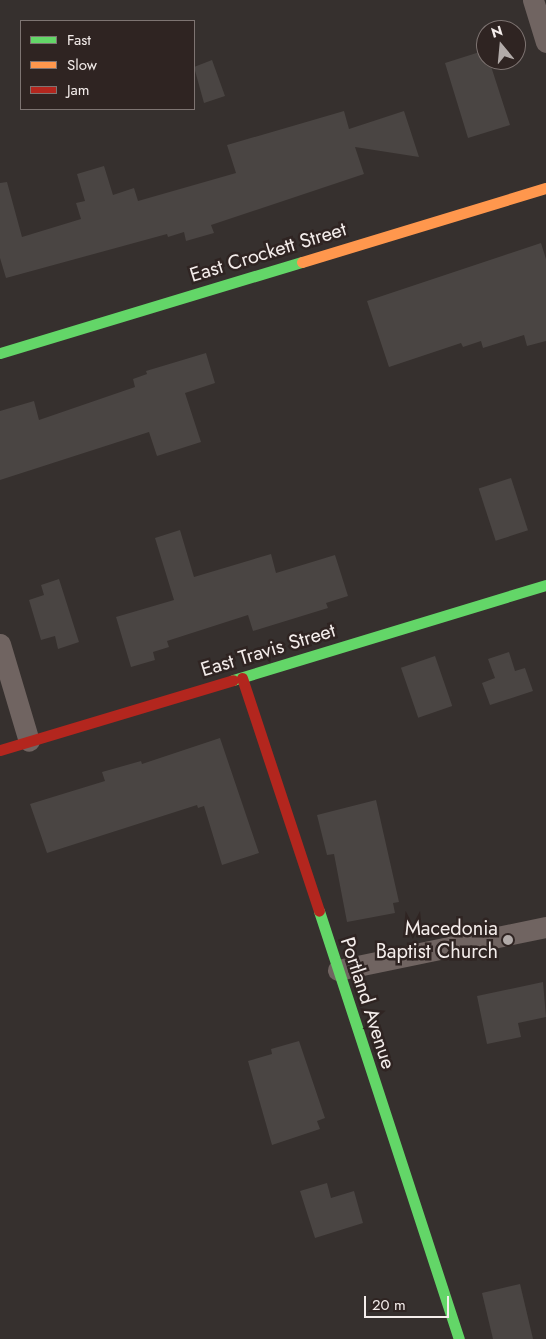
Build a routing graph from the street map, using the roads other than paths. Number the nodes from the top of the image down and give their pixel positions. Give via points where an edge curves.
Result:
1 (533, 0) edge
2 (546, 42) edge
3 (546, 188) edge
4 (0, 353) edge
5 (546, 585) edge
6 (0, 644) edge
7 (242, 678) junction
8 (29, 741) junction
9 (0, 750) edge
10 (546, 927) edge
11 (338, 970) junction
12 (459, 1339) edge

1 - 2 street
3 - 4 street, East Crockett Street
5 - 7 street, East Travis Street
6 - 8 street
7 - 8 street, East Travis Street
7 - 11 street, Portland Avenue
8 - 9 street, East Travis Street
10 - 11 street
11 - 12 street, Portland Avenue

